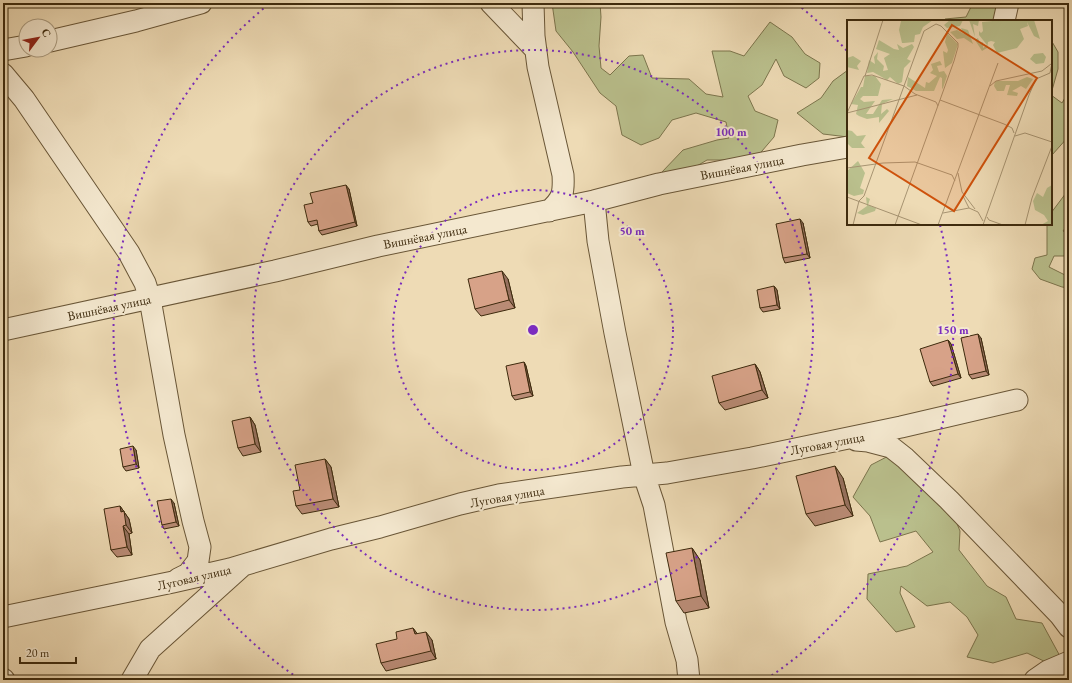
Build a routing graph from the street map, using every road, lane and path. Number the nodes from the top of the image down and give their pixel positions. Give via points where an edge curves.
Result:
1 (201, 3) edge
2 (491, 3) edge
3 (533, 3) edge
4 (1008, 3) edge
5 (1004, 20) edge
6 (58, 39) edge
7 (18, 47) edge
8 (3, 50) edge
9 (536, 50) junction
10 (3, 74) edge
11 (847, 147) edge
12 (594, 201) junction
13 (549, 211) junction
14 (150, 299) junction
15 (3, 330) edge
16 (1017, 400) dead end
17 (846, 439) junction
18 (644, 475) junction
19 (243, 565) junction
20 (173, 582) junction
21 (3, 617) edge
22 (1069, 626) edge
23 (1069, 662) edge
24 (132, 675) edge
25 (689, 680) edge
26 (1035, 680) edge

1 - 6 street
2 - 9 street
3 - 9 street
4 - 5 street
7 - 8 street
9 - 13 street via 563,175 564,189 555,206
10 - 14 street via 24,100 129,254 145,283
11 - 12 street, Вишнёвая улица via 659,184
12 - 13 street, Вишнёвая улица
12 - 18 street via 598,241
13 - 14 street, Вишнёвая улица via 378,246
14 - 15 street, Вишнёвая улица
14 - 20 street via 174,435 200,547 198,561 188,574
16 - 17 street, Луговая улица
17 - 18 street, Луговая улица via 674,472
17 - 22 street via 891,447 905,458 949,500
18 - 19 street, Луговая улица via 499,495
18 - 25 street via 654,505
19 - 20 street, Луговая улица
19 - 24 street via 150,649
20 - 21 street, Луговая улица
23 - 26 street

